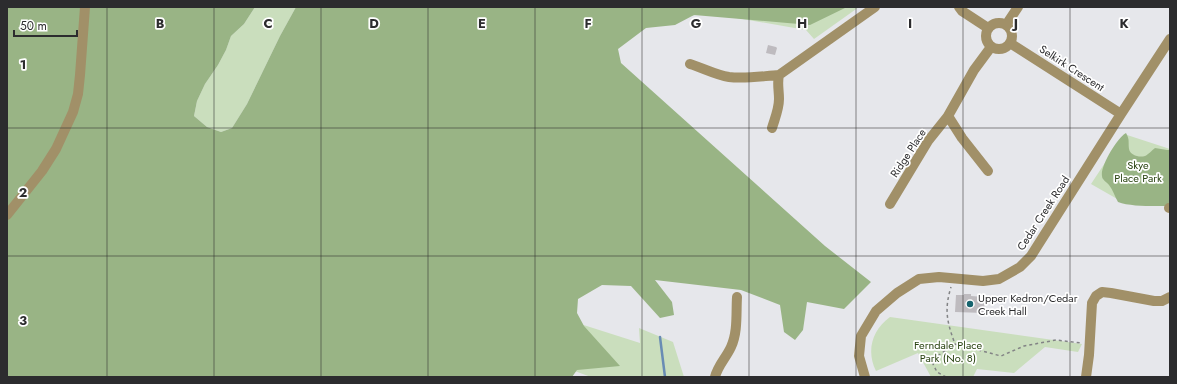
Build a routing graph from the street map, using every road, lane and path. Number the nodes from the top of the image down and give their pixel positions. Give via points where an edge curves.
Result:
1 (85, 7) edge
2 (875, 7) edge
3 (959, 7) edge
4 (1018, 7) edge
5 (1006, 25) junction
6 (988, 28) junction
7 (1170, 39) edge
8 (1010, 43) junction
9 (992, 47) junction
10 (690, 64) dead end
11 (779, 75) junction
12 (1121, 114) junction
13 (948, 116) junction
14 (772, 128) dead end
15 (988, 172) dead end
16 (890, 204) dead end
17 (7, 215) edge
18 (951, 287) dead end
19 (1170, 297) edge
20 (737, 298) dead end
21 (955, 344) junction
22 (1090, 344) junction
23 (715, 377) edge
24 (865, 377) edge
25 (946, 377) edge
26 (1086, 377) edge

1 - 17 street via 78,94 73,112 42,172
2 - 11 street
3 - 6 street
4 - 5 street
5 - 6 street via 999,23
5 - 8 street via 1012,34
6 - 9 street via 986,38
7 - 12 street, Cedar Creek Road
8 - 9 street via 1002,49
8 - 12 street, Selkirk Crescent
9 - 13 street, Ridge Place via 974,70
10 - 11 street via 728,77
11 - 14 street via 778,110
12 - 24 street, Cedar Creek Road via 1031,256 1020,267 999,279 983,281 939,277 919,279 896,293 876,311 861,336 859,356
13 - 15 street
13 - 16 street, Ridge Place via 928,141
18 - 21 path via 946,309
19 - 22 street via 1154,301 1102,292 1092,303
20 - 23 street via 731,348
21 - 22 path via 1001,356 1024,346 1056,340
21 - 25 path via 932,362 937,372
22 - 26 street

